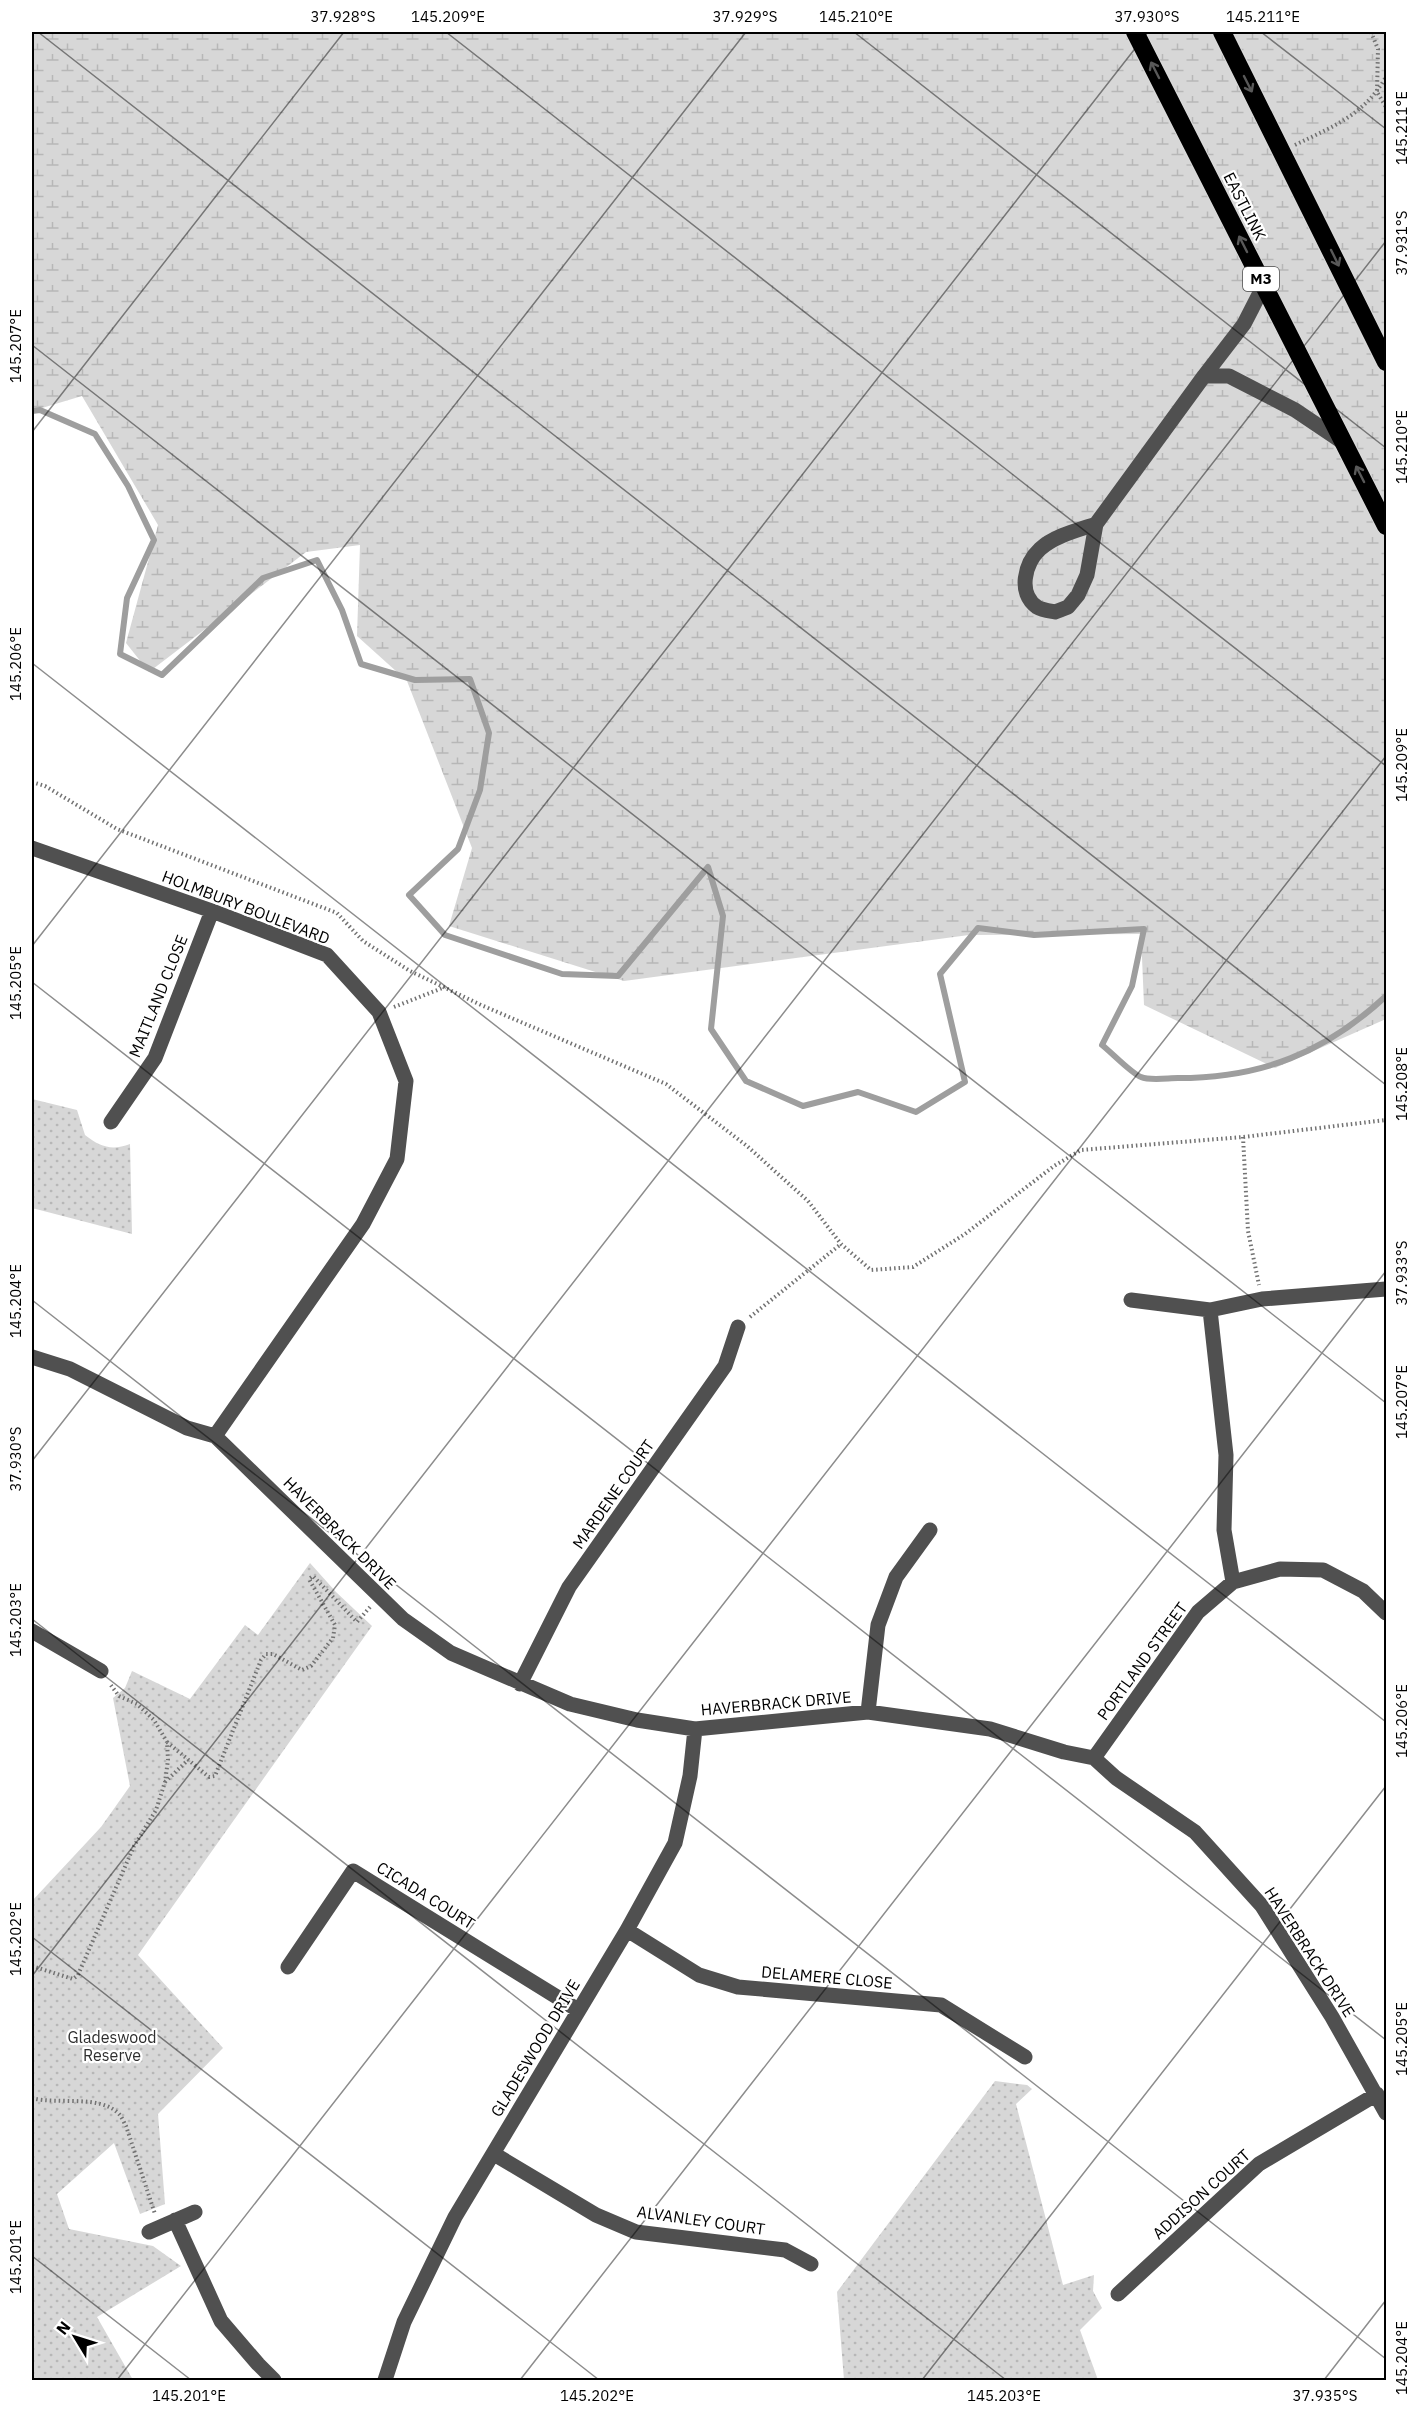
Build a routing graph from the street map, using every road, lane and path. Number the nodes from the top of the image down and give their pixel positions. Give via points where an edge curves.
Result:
1 (1135, 32) edge
2 (1222, 32) edge
3 (1371, 32) edge
4 (1386, 77) edge
5 (1377, 92) junction
6 (1386, 106) edge
7 (1282, 151) junction
8 (1264, 285) junction
9 (1386, 362) edge
10 (1204, 376) junction
11 (1344, 443) junction
12 (1096, 524) junction
13 (1386, 526) edge
14 (32, 782) edge
15 (32, 848) edge
16 (212, 911) junction
17 (445, 987) junction
18 (379, 1012) junction
19 (1386, 1120) edge
20 (111, 1122) dead end
21 (1243, 1137) junction
22 (841, 1244) junction
23 (1386, 1288) edge
24 (1263, 1299) junction
25 (1131, 1300) dead end
26 (1210, 1310) junction
27 (738, 1327) joint
28 (32, 1357) edge
29 (214, 1436) junction
30 (930, 1530) dead end
31 (1233, 1582) junction
32 (379, 1598) junction
33 (1386, 1613) edge
34 (32, 1631) edge
35 (101, 1671) joint
36 (520, 1684) junction
37 (868, 1712) junction
38 (695, 1729) junction
39 (166, 1742) junction
40 (1094, 1758) junction
41 (188, 1760) junction
42 (165, 1782) junction
43 (627, 1930) junction
44 (32, 1966) edge
45 (288, 1967) dead end
46 (578, 2010) junction
47 (1025, 2057) dead end
48 (1377, 2094) junction
49 (32, 2098) edge
50 (1386, 2113) edge
51 (494, 2154) junction
52 (195, 2212) dead end
53 (176, 2220) junction
54 (154, 2230) joint
55 (810, 2264) dead end
56 (1118, 2294) dead end
57 (274, 2380) edge
58 (385, 2380) edge

8 -> 1 highway, EASTLINK / M3
2 -> 7 highway
3 - 5 path via 1378,49
4 - 5 path
5 - 6 path
5 - 7 path via 1347,120
7 -> 9 highway
8 - 10 street via 1244,324
8 - 11 highway, EASTLINK / M3
10 - 11 street via 1229,376 1295,410
10 - 12 street
13 -> 11 highway, EASTLINK / M3
12 - 12 street via 1087,575 1078,595 1068,607 1055,612 1038,607 1025,587 1030,560 1041,548
14 - 17 path via 117,828 337,913 363,941 410,971
15 - 16 street, HOLMBURY BOULEVARD
16 - 18 street, HOLMBURY BOULEVARD via 327,955
16 - 20 street, MAITLAND CLOSE via 155,1058
17 - 18 path
17 - 22 path via 666,1084 747,1146 808,1202
18 - 29 street, HOLMBURY BOULEVARD via 406,1081 397,1159 363,1224
19 - 21 path
21 - 22 path via 1081,1150 965,1234 912,1266 871,1270
21 - 24 path via 1248,1231
22 - 27 path
23 - 24 street
24 - 26 street
25 - 26 street
26 - 31 street via 1226,1455 1224,1530
27 - 36 street, MARDENE COURT via 725,1366 569,1587
28 - 29 street, HAVERBRACK DRIVE via 70,1369 187,1428
29 - 32 street, HAVERBRACK DRIVE
30 - 37 street via 896,1577 878,1625
31 - 33 street, PORTLAND STREET via 1280,1569 1323,1570 1363,1591
31 - 40 street, PORTLAND STREET via 1198,1612
32 - 36 street, HAVERBRACK DRIVE via 451,1653
32 - 41 path via 357,1622 313,1576 309,1579 335,1625 333,1638 311,1666 302,1670 266,1653 215,1776 208,1777
34 - 35 street
35 - 39 path via 119,1696 137,1704 154,1720
36 - 38 street, HAVERBRACK DRIVE via 570,1704
37 - 38 street, HAVERBRACK DRIVE
37 - 40 street, HAVERBRACK DRIVE via 990,1729
38 - 43 street, GLADESWOOD DRIVE via 690,1776 675,1843
39 - 41 path
39 - 42 path
40 - 48 street, HAVERBRACK DRIVE via 1195,1833 1262,1906
41 - 42 path
42 - 44 path via 78,1974 73,1979
43 - 46 street, GLADESWOOD DRIVE
43 - 47 street, DELAMERE CLOSE via 699,1975 738,1987 941,2005
45 - 46 street, CICADA COURT via 353,1871
46 - 51 street, GLADESWOOD DRIVE
48 - 50 street, HAVERBRACK DRIVE
48 - 56 street, ADDISON COURT via 1258,2164
49 - 54 path via 85,2101 120,2114
51 - 55 street, ALVANLEY COURT via 596,2216 636,2232 785,2250
51 - 58 street, GLADESWOOD DRIVE via 455,2217 414,2301
52 - 53 street
53 - 54 street
53 - 57 street via 221,2321

